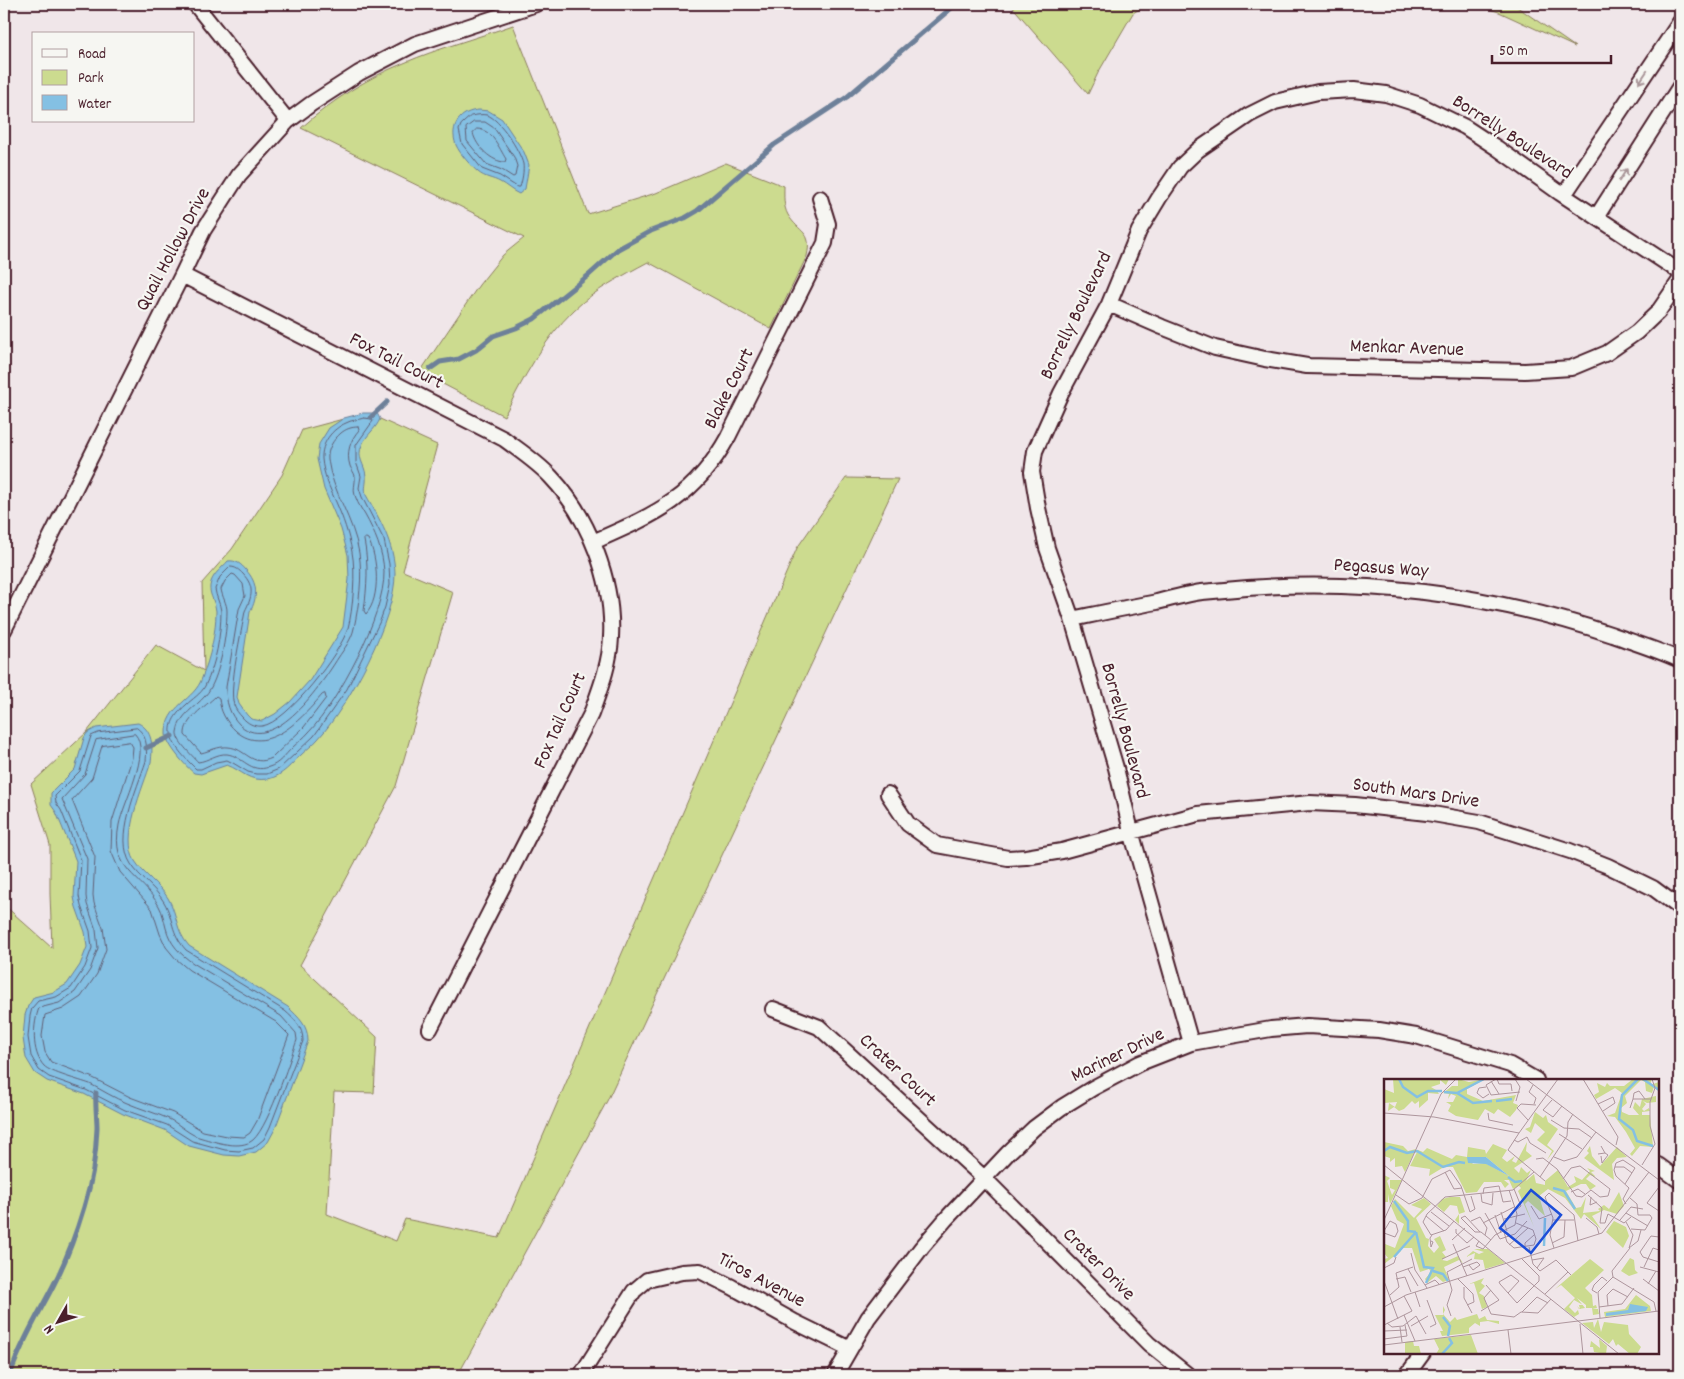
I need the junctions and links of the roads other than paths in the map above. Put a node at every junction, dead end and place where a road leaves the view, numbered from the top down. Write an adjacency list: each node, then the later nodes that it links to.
1 (195, 4): 5 (street)
2 (536, 4): 5 (street, Quail Hollow Drive)
3 (1680, 22): 6 (street, one-way to 6)
4 (1680, 86): 8 (street, one-way to 4)
5 (288, 121): 10 (street, Quail Hollow Drive)
6 (1564, 196): 8 (street, Borrelly Boulevard); 12 (street, Borrelly Boulevard)
7 (820, 198): 13 (street, Blake Court)
8 (1597, 216): 9 (street, Borrelly Boulevard)
9 (1680, 272)
10 (182, 276): 13 (street, Fox Tail Court); 15 (street, Quail Hollow Drive)
11 (1680, 280): 12 (street, Menkar Avenue)
12 (1109, 304): 14 (street, Borrelly Boulevard)
13 (593, 542): 21 (street, Fox Tail Court)
14 (1072, 619): 16 (street, Pegasus Way); 18 (street, Borrelly Boulevard)
15 (4, 630)
16 (1680, 660)
17 (888, 794): 18 (street, South Mars Drive)
18 (1130, 831): 19 (street, South Mars Drive); 22 (street, Borrelly Boulevard)
19 (1680, 908)
20 (773, 1009): 25 (street, Crater Court)
21 (430, 1029)
22 (1191, 1043): 23 (street, Mariner Drive); 25 (street, Mariner Drive)
23 (1534, 1079)
24 (1659, 1166): 26 (street)
25 (984, 1178): 27 (street, Mariner Drive); 31 (street, Crater Drive)
26 (1680, 1181)
27 (850, 1350): 29 (street, Tiros Avenue); 30 (street, Mariner Drive)
28 (1422, 1354): 32 (street)
29 (581, 1375)
30 (835, 1375)
31 (1188, 1375)
32 (1407, 1375)

